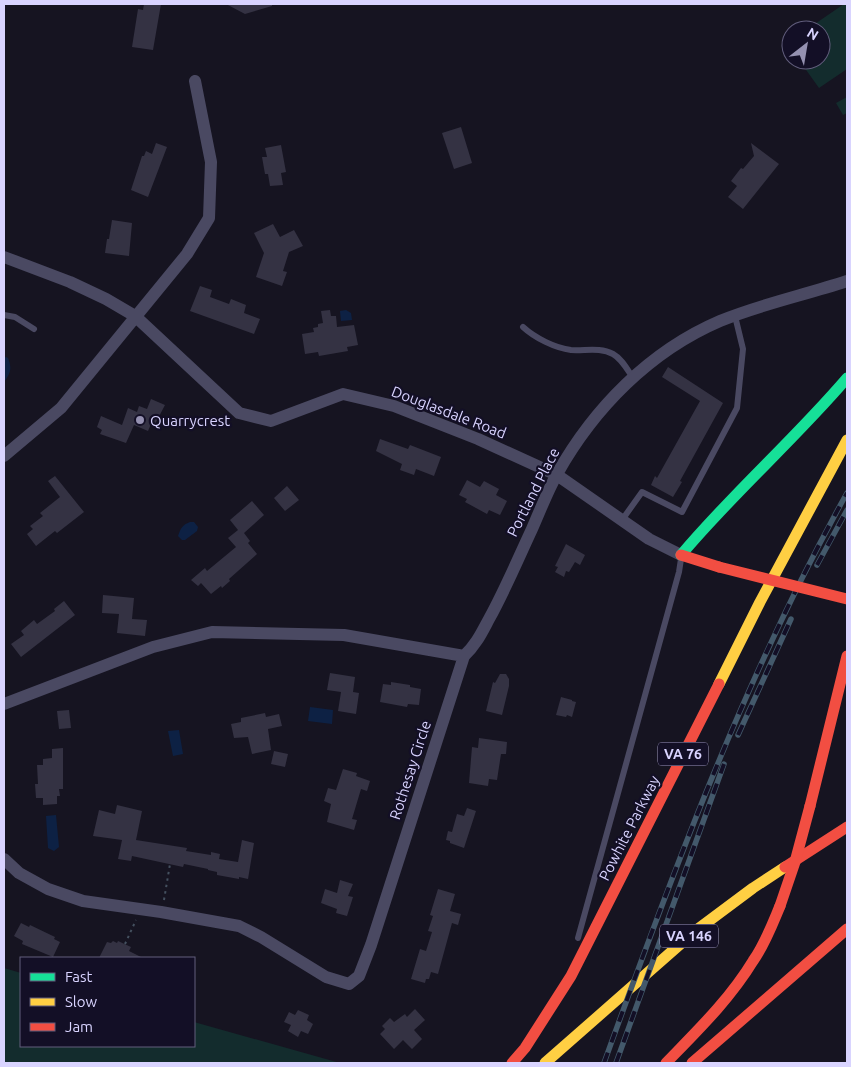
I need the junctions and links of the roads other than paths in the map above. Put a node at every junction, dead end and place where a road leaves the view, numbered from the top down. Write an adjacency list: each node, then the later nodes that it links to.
1 (196, 82): 5 (street)
2 (4, 257): 5 (street, Douglasdale Road)
3 (847, 281): 6 (street, Portland Place)
4 (4, 314): 8 (lane)
5 (135, 316): 12 (street); 13 (street, Douglasdale Road)
6 (735, 316): 9 (street, Portland Place); 14 (lane)
7 (523, 327): 9 (lane)
8 (34, 328)
9 (633, 378): 13 (street, Portland Place)
10 (847, 378): 15 (main road)
11 (847, 440): 25 (main road, Powhite Parkway / VA 76)
12 (4, 456)
13 (557, 475): 14 (street, Douglasdale Road); 17 (street, Portland Place)
14 (622, 520): 15 (street, Douglasdale Road)
15 (681, 555): 16 (main road, Douglasdale Road, bridge); 23 (lane)
16 (847, 599)
17 (464, 656): 19 (street); 21 (street, Rothesay Circle)
18 (847, 656): 28 (main road, bridge)
19 (4, 704)
20 (847, 826): 27 (main road, VA 146)
21 (4, 859)
22 (847, 929): 29 (main road)
23 (575, 947)
24 (569, 964): 25 (lane)
25 (553, 1004): 26 (main road, Powhite Parkway / VA 76)
26 (512, 1063)
27 (545, 1063)
28 (666, 1063)
29 (692, 1063)

